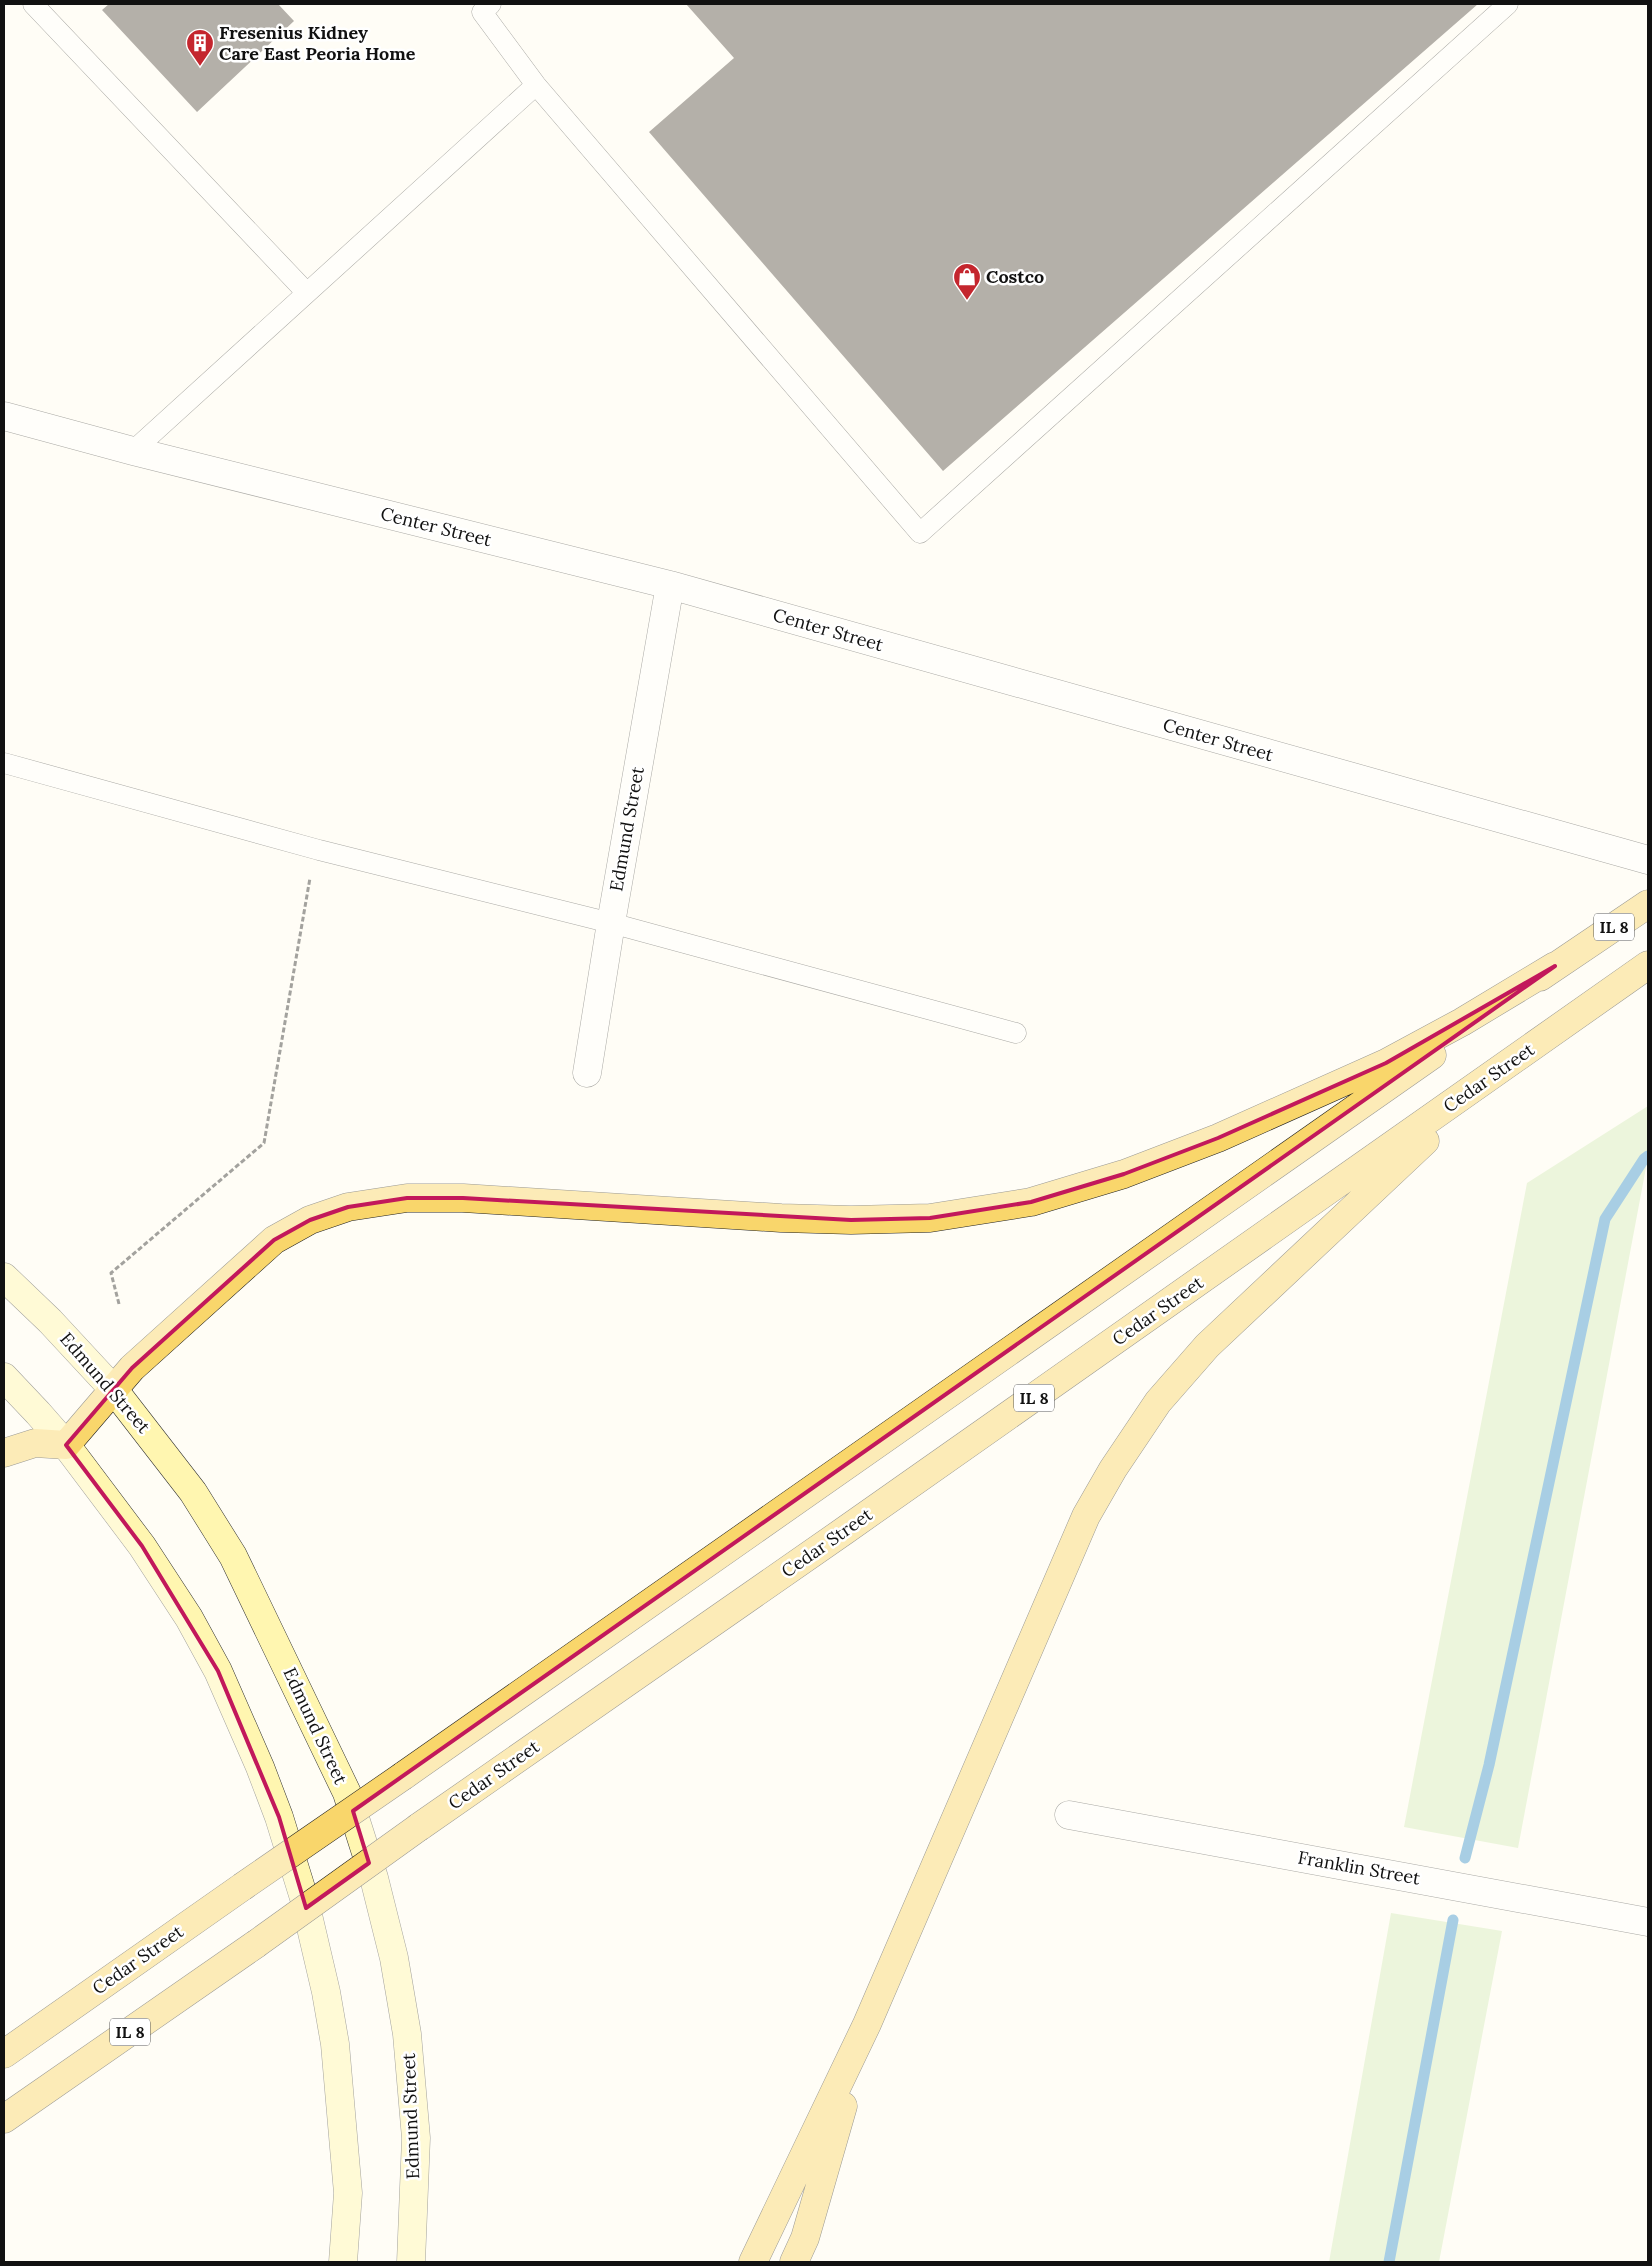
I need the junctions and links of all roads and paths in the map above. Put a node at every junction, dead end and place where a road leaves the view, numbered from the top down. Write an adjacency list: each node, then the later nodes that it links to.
1 (33, 4): 5 (lane)
2 (491, 4): 4 (lane)
3 (1508, 4): 4 (lane)
4 (536, 85): 5 (lane)
5 (306, 292): 7 (lane)
6 (4, 416): 7 (street, Center Street)
7 (133, 451): 8 (street, Center Street)
8 (670, 585): 11 (street, Center Street); 13 (street, Edmund Street)
9 (4, 763): 10 (lane)
10 (315, 849): 13 (lane); 20 (path)
11 (1648, 860)
12 (1648, 904): 14 (main road, Cedar Street / IL 8)
13 (611, 923): 16 (lane); 18 (street, Edmund Street)
14 (1555, 966): 22 (main road); 28 (main road, Cedar Street / IL 8, bridge)
15 (1648, 966): 17 (main road, Cedar Street / IL 8)
16 (1016, 1033)
17 (1502, 1069): 27 (main road); 29 (main road, Cedar Street / IL 8, bridge)
18 (587, 1073)
19 (4, 1278): 22 (main road, Edmund Street)
20 (119, 1304)
21 (4, 1377): 23 (main road)
22 (114, 1390): 23 (main road); 31 (main road, Edmund Street)
23 (66, 1445): 24 (main road); 30 (main road)
24 (4, 1452)
25 (1069, 1815): 26 (street, Franklin Street)
26 (1648, 1922)
27 (867, 2024): 32 (main road); 33 (main road)
28 (4, 2054)
29 (4, 2119)
30 (343, 2262)
31 (411, 2262)
32 (753, 2262)
33 (794, 2262)

